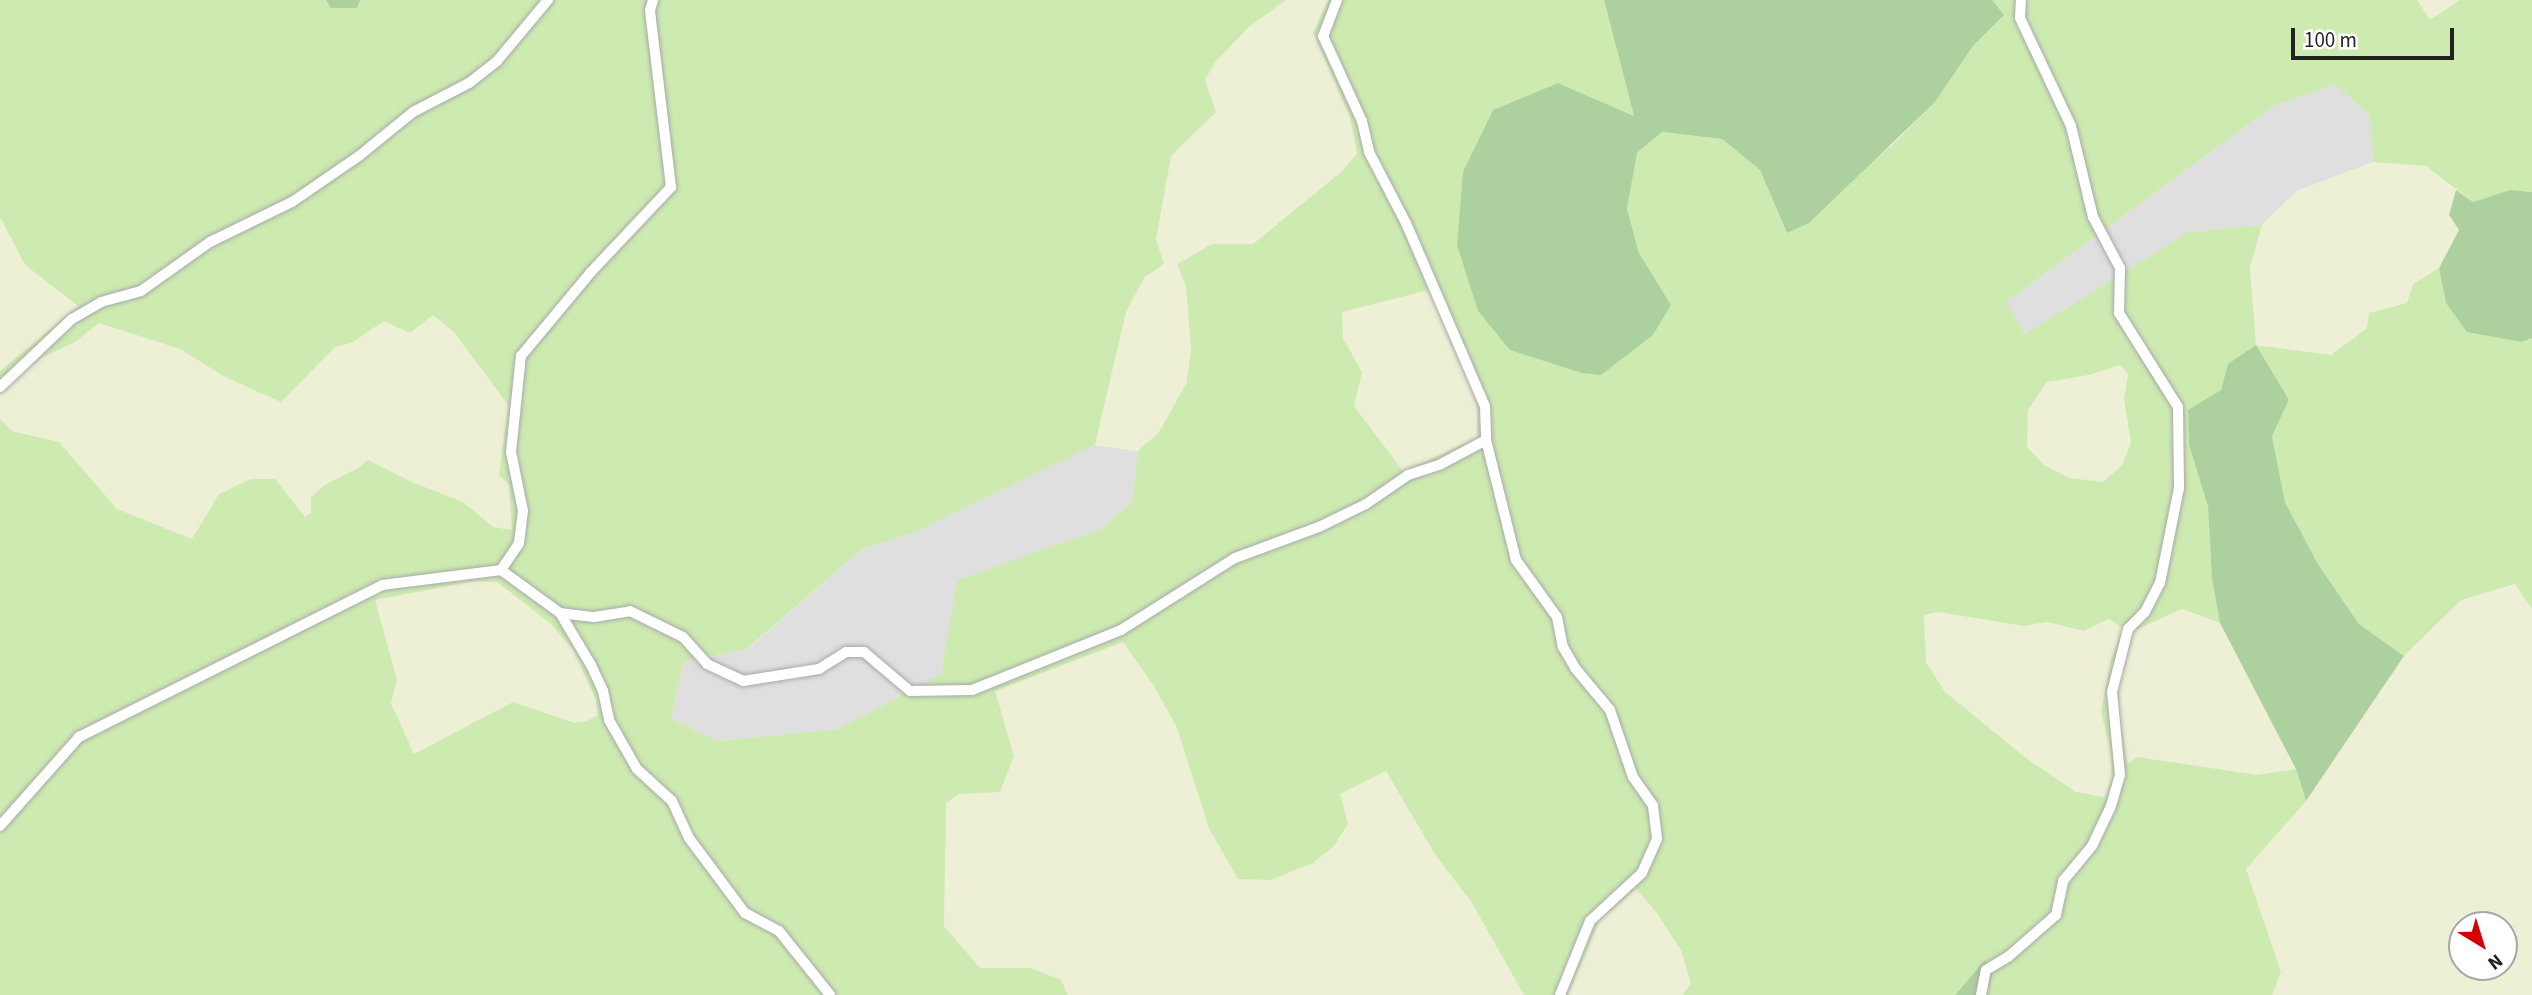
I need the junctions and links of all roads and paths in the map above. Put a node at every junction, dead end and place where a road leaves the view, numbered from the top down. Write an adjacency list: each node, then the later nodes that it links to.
1 (548, 0): 5 (street)
2 (653, 0): 7 (street)
3 (1337, 0): 6 (street)
4 (2021, 0): 12 (street)
5 (0, 387)
6 (1486, 440): 8 (street); 11 (street)
7 (501, 570): 8 (street); 9 (street)
8 (560, 613): 10 (street)
9 (0, 827)
10 (830, 995)
11 (1560, 995)
12 (1981, 995)

